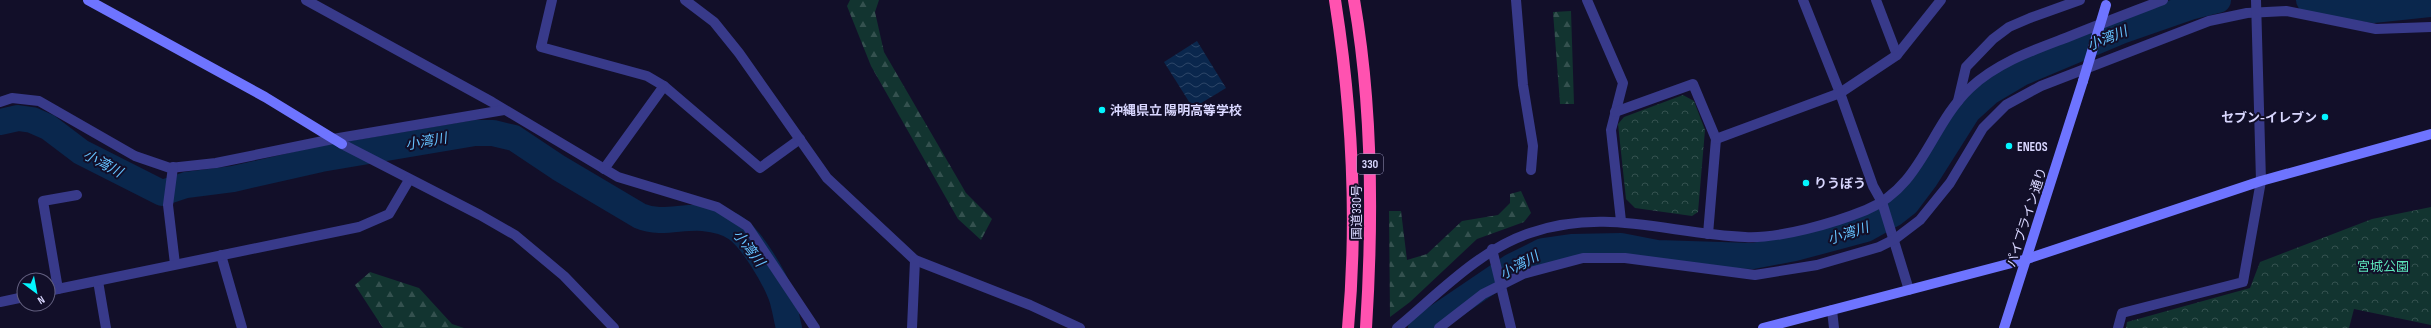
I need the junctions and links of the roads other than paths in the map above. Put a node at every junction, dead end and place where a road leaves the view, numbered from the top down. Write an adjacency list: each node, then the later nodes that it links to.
1 (88, 0): 29 (street)
2 (306, 0): 16 (street)
3 (552, 0): 20 (street)
4 (685, 0): 28 (street)
5 (1335, 0): 59 (highway, 国道330号 / 330)
6 (1354, 0): 60 (highway, 国道330号 / 330)
7 (1516, 0): 32 (street)
8 (1588, 0): 25 (street)
9 (1803, 0): 21 (street)
10 (1876, 0): 19 (street)
11 (1941, 0): 19 (street)
12 (2080, 0): 23 (street)
13 (2163, 0): 23 (street)
14 (2256, 0): 17 (street)
15 (2107, 2): 42 (street, パイプライン通り, bridge)
16 (322, 4): 24 (street)
17 (2257, 12): 18 (street); 34 (street); 39 (street)
18 (2431, 27)
19 (1897, 56): 21 (street)
20 (664, 86): 28 (street); 31 (street)
21 (1840, 93): 27 (street); 36 (street)
22 (0, 102): 30 (street)
23 (1958, 103): 36 (street)
24 (504, 110): 29 (street); 31 (street)
25 (1615, 112): 27 (street); 37 (street)
26 (2431, 134): 34 (street)
27 (1716, 139): 38 (street)
28 (800, 140): 43 (street)
29 (337, 142): 30 (street); 33 (street)
30 (173, 167): 44 (street)
31 (604, 169): 56 (street)
32 (1531, 170)
33 (409, 180): 41 (street); 53 (street)
34 (2261, 181): 42 (street); 67 (street)
35 (77, 195): 47 (street)
36 (1882, 202): 38 (street); 39 (street)
37 (1621, 221): 38 (street); 40 (street)
38 (1708, 234)
39 (1895, 239): 46 (street); 48 (street)
40 (1492, 250): 46 (street); 61 (street)
41 (221, 255): 44 (street); 55 (street)
42 (2027, 259): 48 (street); 66 (street, パイプライン通り)
43 (915, 260): 57 (street); 58 (street)
44 (175, 264): 45 (street)
45 (98, 281): 47 (street); 54 (street)
46 (1500, 284): 62 (street); 63 (street)
47 (58, 289)
48 (1909, 290): 51 (street)
49 (16, 298): 50 (street)
50 (0, 302)
51 (1832, 310): 52 (street); 65 (street)
52 (1780, 326): 64 (street)
53 (612, 327)
54 (106, 328)
55 (242, 328)
56 (815, 328)
57 (912, 328)
58 (1080, 328)
59 (1348, 328)
60 (1366, 328)
61 (1397, 328)
62 (1439, 328)
63 (1512, 328)
64 (1763, 328)
65 (1834, 328)
66 (2004, 328)
67 (2118, 328)

